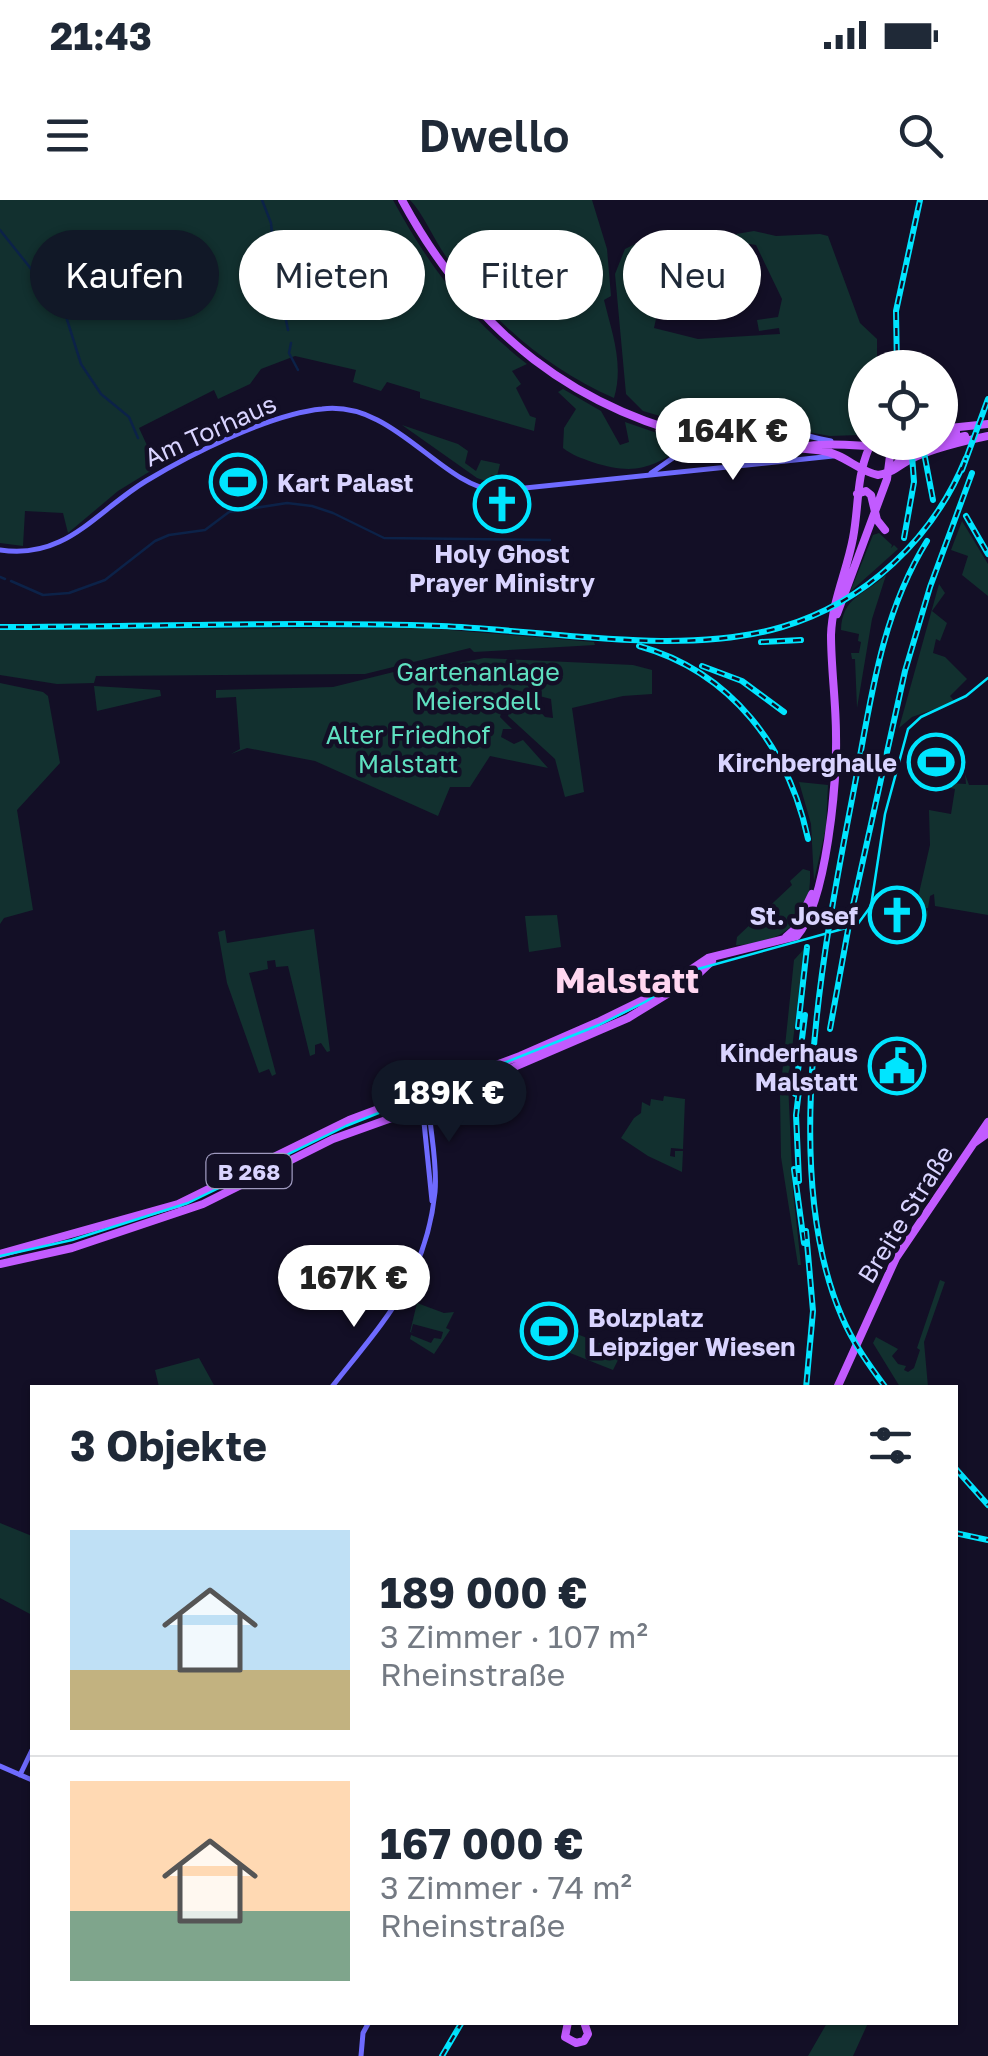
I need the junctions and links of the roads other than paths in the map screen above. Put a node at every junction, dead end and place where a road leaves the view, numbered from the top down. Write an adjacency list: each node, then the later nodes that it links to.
1 (402, 200): 8 (main road)
2 (984, 424): 3 (main road)
3 (958, 432)
4 (988, 434): 5 (main road); 16 (main road)
5 (958, 436)
6 (848, 445): 8 (main road)
7 (848, 445): 13 (main road)
8 (794, 448): 9 (main road)
9 (841, 456): 14 (main road); 15 (main road)
10 (863, 460): 14 (main road)
11 (892, 460): 16 (main road)
12 (900, 460): 16 (main road)
13 (664, 465): 15 (main road); 17 (main road)
14 (861, 468): 16 (main road); 18 (main road)
15 (667, 472): 17 (main road)
16 (888, 473): 19 (main road)
17 (649, 474): 21 (main road, Am Torhaus)
18 (858, 494): 19 (main road); 22 (main road)
19 (875, 510): 20 (main road); 20 (main road)
20 (863, 538): 22 (main road)
21 (0, 550)
22 (832, 628): 23 (main road)
23 (820, 876): 24 (main road); 25 (main road)
24 (807, 904): 25 (main road); 26 (main road)
25 (797, 936): 26 (main road, B 268)
26 (772, 944): 27 (main road, B 268)
27 (725, 954): 28 (main road, B 268); 29 (main road, B 268)
28 (473, 1072): 29 (main road); 30 (main road, B 268)
29 (482, 1081): 31 (main road, B 268)
30 (424, 1090): 31 (main road); 33 (main road, B 268)
31 (424, 1104): 35 (main road, B 268); 40 (main road)
32 (988, 1122): 36 (main road, Breite Straße)
33 (343, 1124): 35 (main road, B 268); 37 (main road, B 268)
34 (988, 1133): 36 (main road, Breite Straße)
35 (332, 1139): 37 (main road, B 268)
36 (974, 1143): 41 (main road, Breite Straße)
37 (109, 1230): 38 (main road, B 268); 39 (main road, B 268)
38 (0, 1254)
39 (0, 1264)
40 (333, 1385)
41 (838, 1385)
42 (30, 1754): 44 (main road)
43 (0, 1766): 44 (main road)
44 (20, 1774): 45 (main road)
45 (30, 1779)
46 (367, 2025): 50 (main road)
47 (567, 2025): 49 (main road)
48 (585, 2025): 49 (main road)
49 (579, 2047)
50 (361, 2056)

